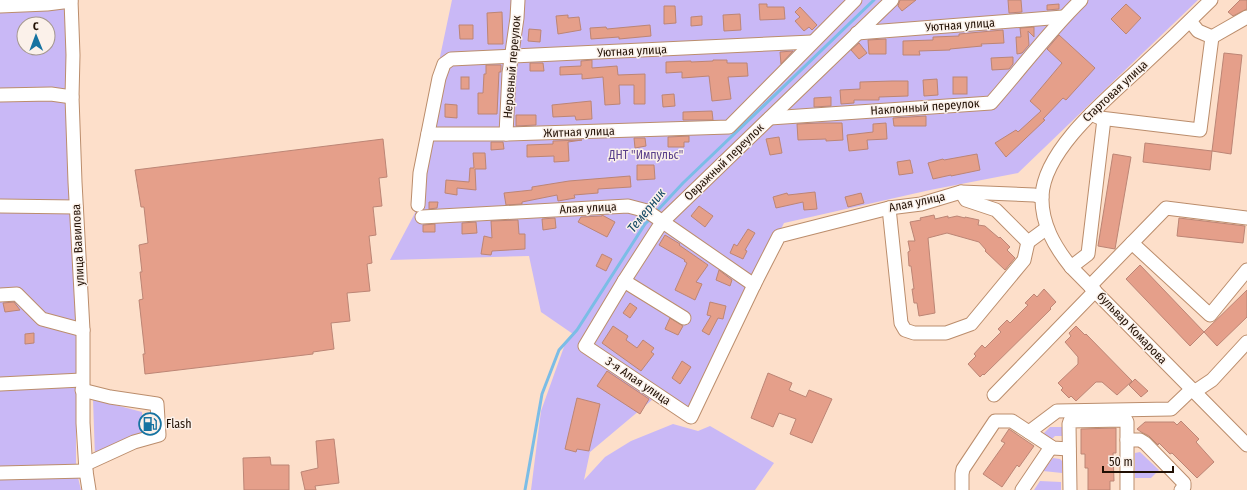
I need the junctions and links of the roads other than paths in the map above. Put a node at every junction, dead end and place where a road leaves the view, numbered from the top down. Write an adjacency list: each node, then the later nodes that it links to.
1 (518, 0): 14 (street, Неровный переулок)
2 (855, 0): 13 (street, Овражный переулок)
3 (892, 0): 11 (street, Овражный переулок)
4 (1081, 0): 8 (street, Наклонный переулок)
5 (1211, 0): 10 (street, Стартовая улица)
6 (71, 1): 7 (street); 16 (street, улица Вавилова)
7 (0, 6)
8 (1063, 17): 11 (street, Уютная улица); 18 (street, Наклонный переулок)
9 (1247, 17): 12 (street)
10 (1190, 22): 12 (street); 17 (street, Стартовая улица)
11 (857, 33): 18 (street, Овражный переулок)
12 (1212, 37): 19 (street)
13 (812, 42): 14 (street, Уютная улица); 20 (street, Овражный переулок)
14 (512, 56): 21 (street, Уютная улица); 22 (street, Неровный переулок)
15 (0, 95): 16 (street)
16 (72, 97): 26 (street, улица Вавилова)
17 (1090, 114): 19 (street); 24 (street, Стартовая улица)
18 (770, 118): 29 (street, Овражный переулок)
19 (1104, 119): 33 (street)
20 (729, 127): 22 (street, Житная улица)
21 (428, 134): 22 (street, Житная улица); 29 (street, Алая улица)
22 (506, 134)
23 (961, 192): 24 (street, Алая улица); 27 (street, Алая улица); 31 (street)
24 (1042, 197): 30 (street, бульвар Комарова)
25 (0, 206): 26 (street)
26 (76, 207): 40 (street, улица Вавилова)
27 (889, 208): 31 (street); 36 (street, Алая улица)
28 (1247, 218): 32 (street)
29 (662, 222): 35 (street, Овражный переулок); 36 (street, Алая улица)
30 (1047, 228): 31 (street); 33 (street, бульвар Комарова)
31 (1028, 242)
32 (1132, 243): 34 (street); 37 (street)
33 (1071, 267): 37 (street, бульвар Комарова)
34 (1247, 270)
35 (624, 281): 39 (street); 42 (street, Овражный переулок)
36 (754, 285): 47 (street, Алая улица)
37 (1093, 288): 45 (street, бульвар Комарова); 46 (street)
38 (0, 294): 40 (street)
39 (684, 318)
40 (83, 330): 44 (street, улица Вавилова)
41 (1247, 342): 45 (street)
42 (585, 346): 47 (street, 3-я Алая улица)
43 (0, 384): 44 (street)
44 (82, 385): 53 (street, улица Вавилова); 53 (street)
45 (1193, 390): 48 (street); 50 (street, бульвар Комарова)
46 (994, 395)
47 (691, 417)
48 (1029, 432): 51 (street); 56 (street)
49 (1127, 440): 52 (street); 59 (street); 60 (street)
50 (1247, 445)
51 (1051, 447): 52 (street); 57 (street)
52 (1069, 450): 58 (street)
53 (86, 468): 54 (street); 55 (street, улица Вавилова)
54 (0, 473)
55 (89, 490)
56 (962, 490)
57 (1022, 490)
58 (1070, 490)
59 (1127, 490)
60 (1181, 490)

